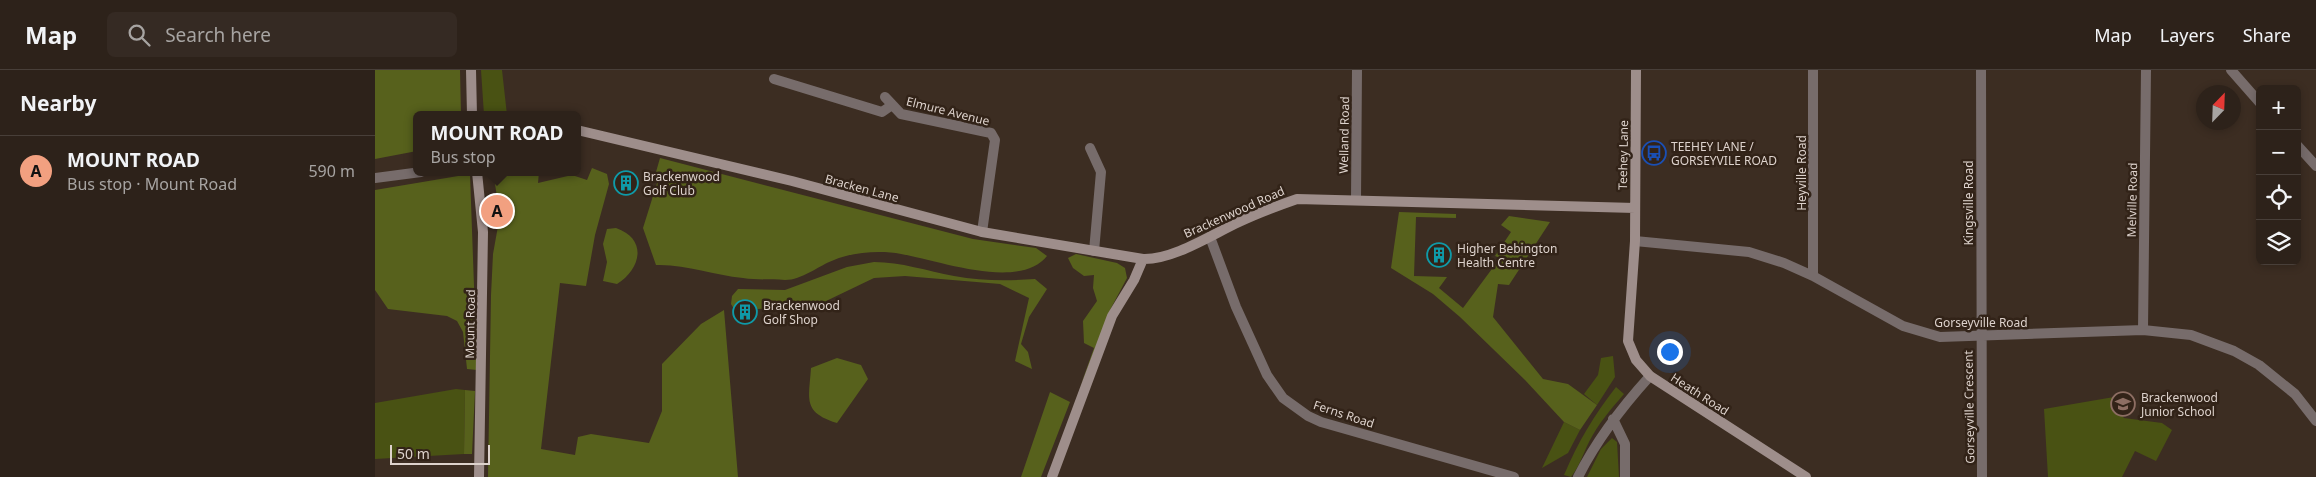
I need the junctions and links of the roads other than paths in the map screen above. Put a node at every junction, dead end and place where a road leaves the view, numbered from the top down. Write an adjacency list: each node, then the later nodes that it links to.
1 (471, 70): 10 (street)
2 (1357, 70): 18 (street, Welland Road)
3 (1636, 70): 19 (street, Teehey Lane)
4 (1813, 70): 25 (street, Heyville Road)
5 (1981, 70): 27 (street, Kingsville Road)
6 (2146, 70): 26 (street, Melville Road)
7 (2231, 70): 9 (street)
8 (774, 79): 20 (street, Elmure Avenue)
9 (2256, 98)
10 (472, 111)
11 (581, 131): 20 (street, Bracken Lane)
12 (1090, 148): 23 (street)
13 (2301, 149): 14 (street)
14 (2316, 166)
15 (413, 173): 17 (street)
16 (477, 176): 31 (street, Mount Road)
17 (375, 178)
18 (1356, 200): 19 (street, Brackenwood Road); 21 (street, Brackenwood Road)
19 (1635, 208): 22 (street, Teehey Lane)
20 (983, 232): 23 (street, Bracken Lane)
21 (1210, 237): 24 (street, Brackenwood Road); 33 (street, Ferns Road)
22 (1635, 241): 25 (street, Gorseyville Road); 28 (street, Heath Road)
23 (1094, 252): 24 (street, Bracken Lane)
24 (1143, 259): 32 (street)
25 (1813, 276): 27 (street, Gorseyville Road)
26 (2143, 330): 27 (street, Gorseyville Road); 30 (street, Gorseyville Road)
27 (1980, 337): 37 (street, Gorseyville Crescent)
28 (1650, 376): 29 (street); 36 (street, Heath Road)
29 (1613, 419): 34 (street); 35 (street)
30 (2316, 421)
31 (479, 477)
32 (1052, 477)
33 (1514, 477)
34 (1578, 477)
35 (1625, 477)
36 (1806, 477)
37 (1982, 477)

